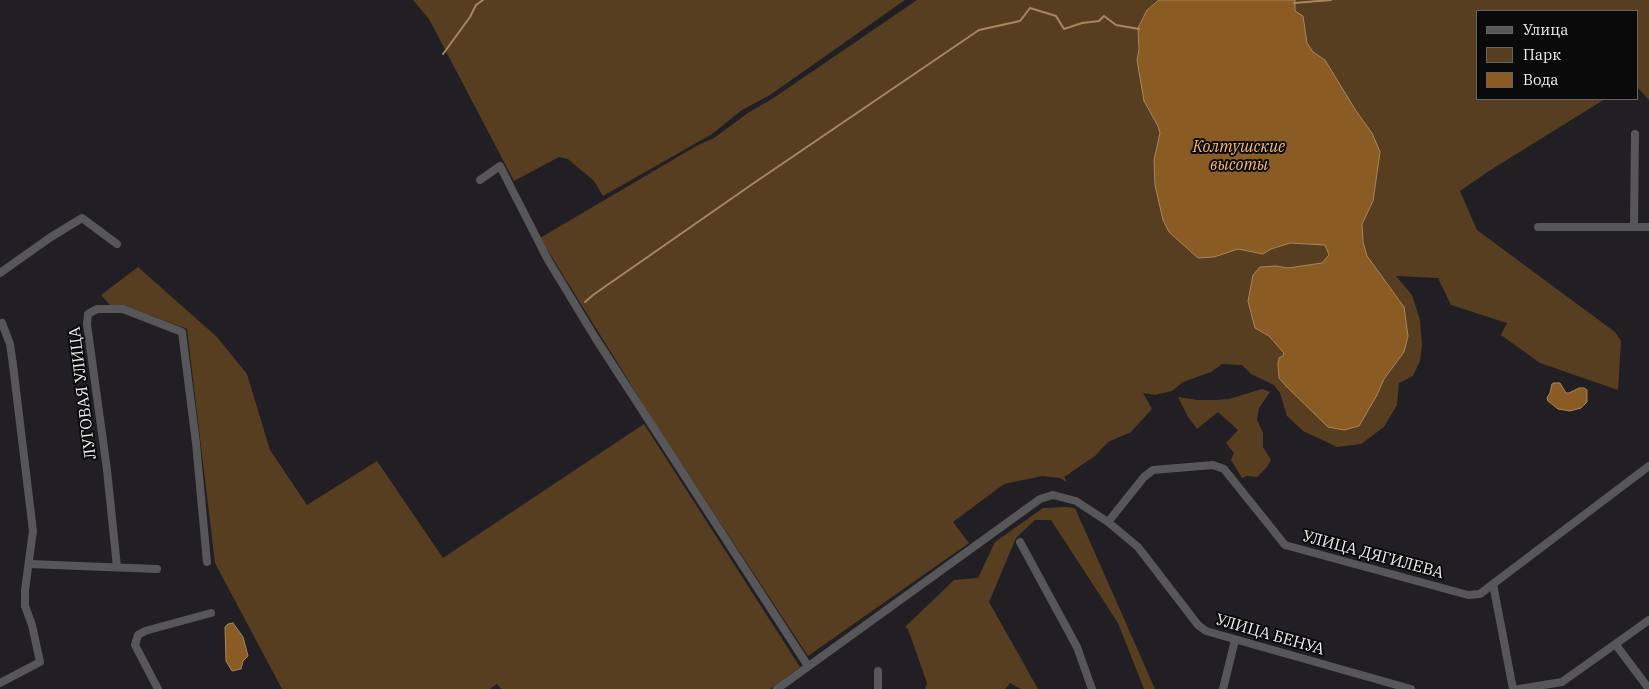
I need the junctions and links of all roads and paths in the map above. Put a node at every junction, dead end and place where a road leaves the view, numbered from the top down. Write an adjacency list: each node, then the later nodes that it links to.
1 (1636, 134): 3 (street)
2 (480, 180): 21 (street)
3 (1634, 226): 4 (street); 5 (street)
4 (1649, 226)
5 (1538, 227)
6 (117, 244): 7 (street)
7 (0, 273)
8 (2, 323): 13 (street)
9 (1649, 466): 16 (street, УЛИЦА ДЯГИЛЕВА)
10 (1108, 522): 16 (street, УЛИЦА ДЯГИЛЕВА); 19 (street, УЛИЦА БЕНУА); 21 (street, УЛИЦА БЕНУА)
11 (1020, 542): 27 (street)
12 (207, 562): 14 (street, ЛУГОВАЯ УЛИЦА)
13 (30, 564): 14 (street); 23 (street)
14 (117, 567): 15 (street)
15 (157, 569)
16 (1494, 584): 30 (street)
17 (211, 613): 24 (street)
18 (1649, 620): 20 (street)
19 (1235, 640): 28 (street); 29 (street, УЛИЦА БЕНУА)
20 (1616, 645): 31 (street); 32 (street)
21 (808, 666): 25 (street, УЛИЦА БЕНУА)
22 (878, 670): 26 (street)
23 (0, 683)
24 (158, 689)
25 (777, 689)
26 (878, 689)
27 (1092, 689)
28 (1223, 689)
29 (1411, 689)
30 (1513, 689)
31 (1519, 689)
32 (1649, 689)

